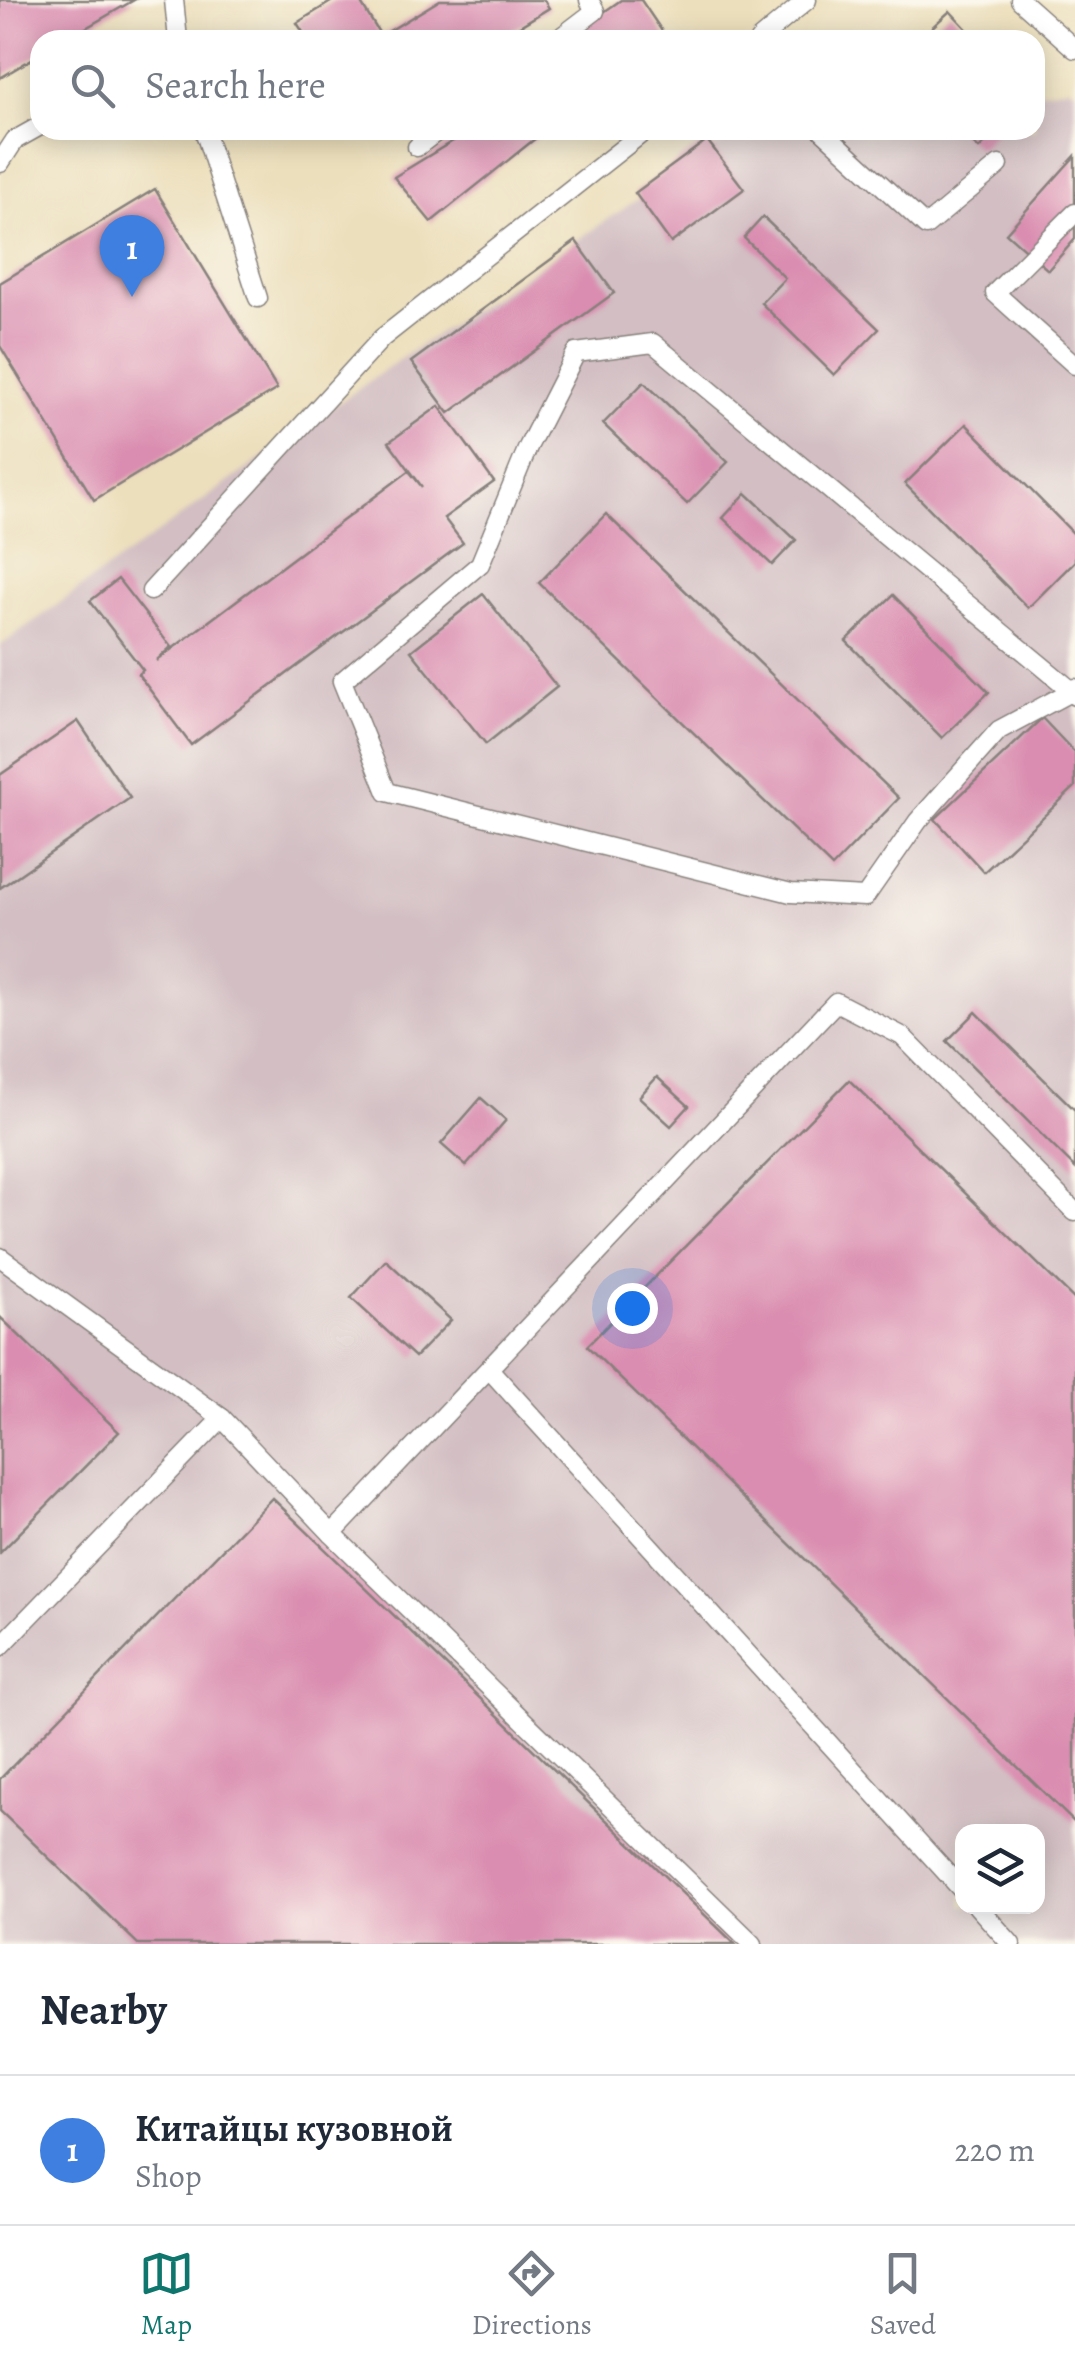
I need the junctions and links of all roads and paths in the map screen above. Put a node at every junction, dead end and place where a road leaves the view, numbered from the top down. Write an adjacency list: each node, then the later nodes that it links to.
1 (174, 0): 5 (lane)
2 (590, 0): 6 (lane)
3 (808, 0): 7 (lane)
4 (1020, 0): 8 (lane)
5 (177, 30)
6 (570, 30)
7 (772, 30)
8 (1075, 49)
9 (30, 132): 15 (lane)
10 (207, 140): 18 (lane)
11 (426, 140): 14 (lane)
12 (633, 140): 20 (lane)
13 (833, 140): 16 (lane)
14 (417, 147)
15 (0, 163)
16 (998, 165)
17 (1075, 212): 19 (lane)
18 (258, 298)
19 (1075, 365)
20 (150, 591)
21 (1074, 692): 21 (lane)
22 (1075, 1212): 24 (lane)
23 (0, 1256): 25 (lane)
24 (488, 1369): 26 (lane); 28 (lane)
25 (222, 1418): 26 (lane); 27 (lane)
26 (332, 1534): 30 (lane)
27 (0, 1646)
28 (955, 1882)
29 (984, 1914): 31 (lane)
30 (752, 1944)
31 (1011, 1944)

